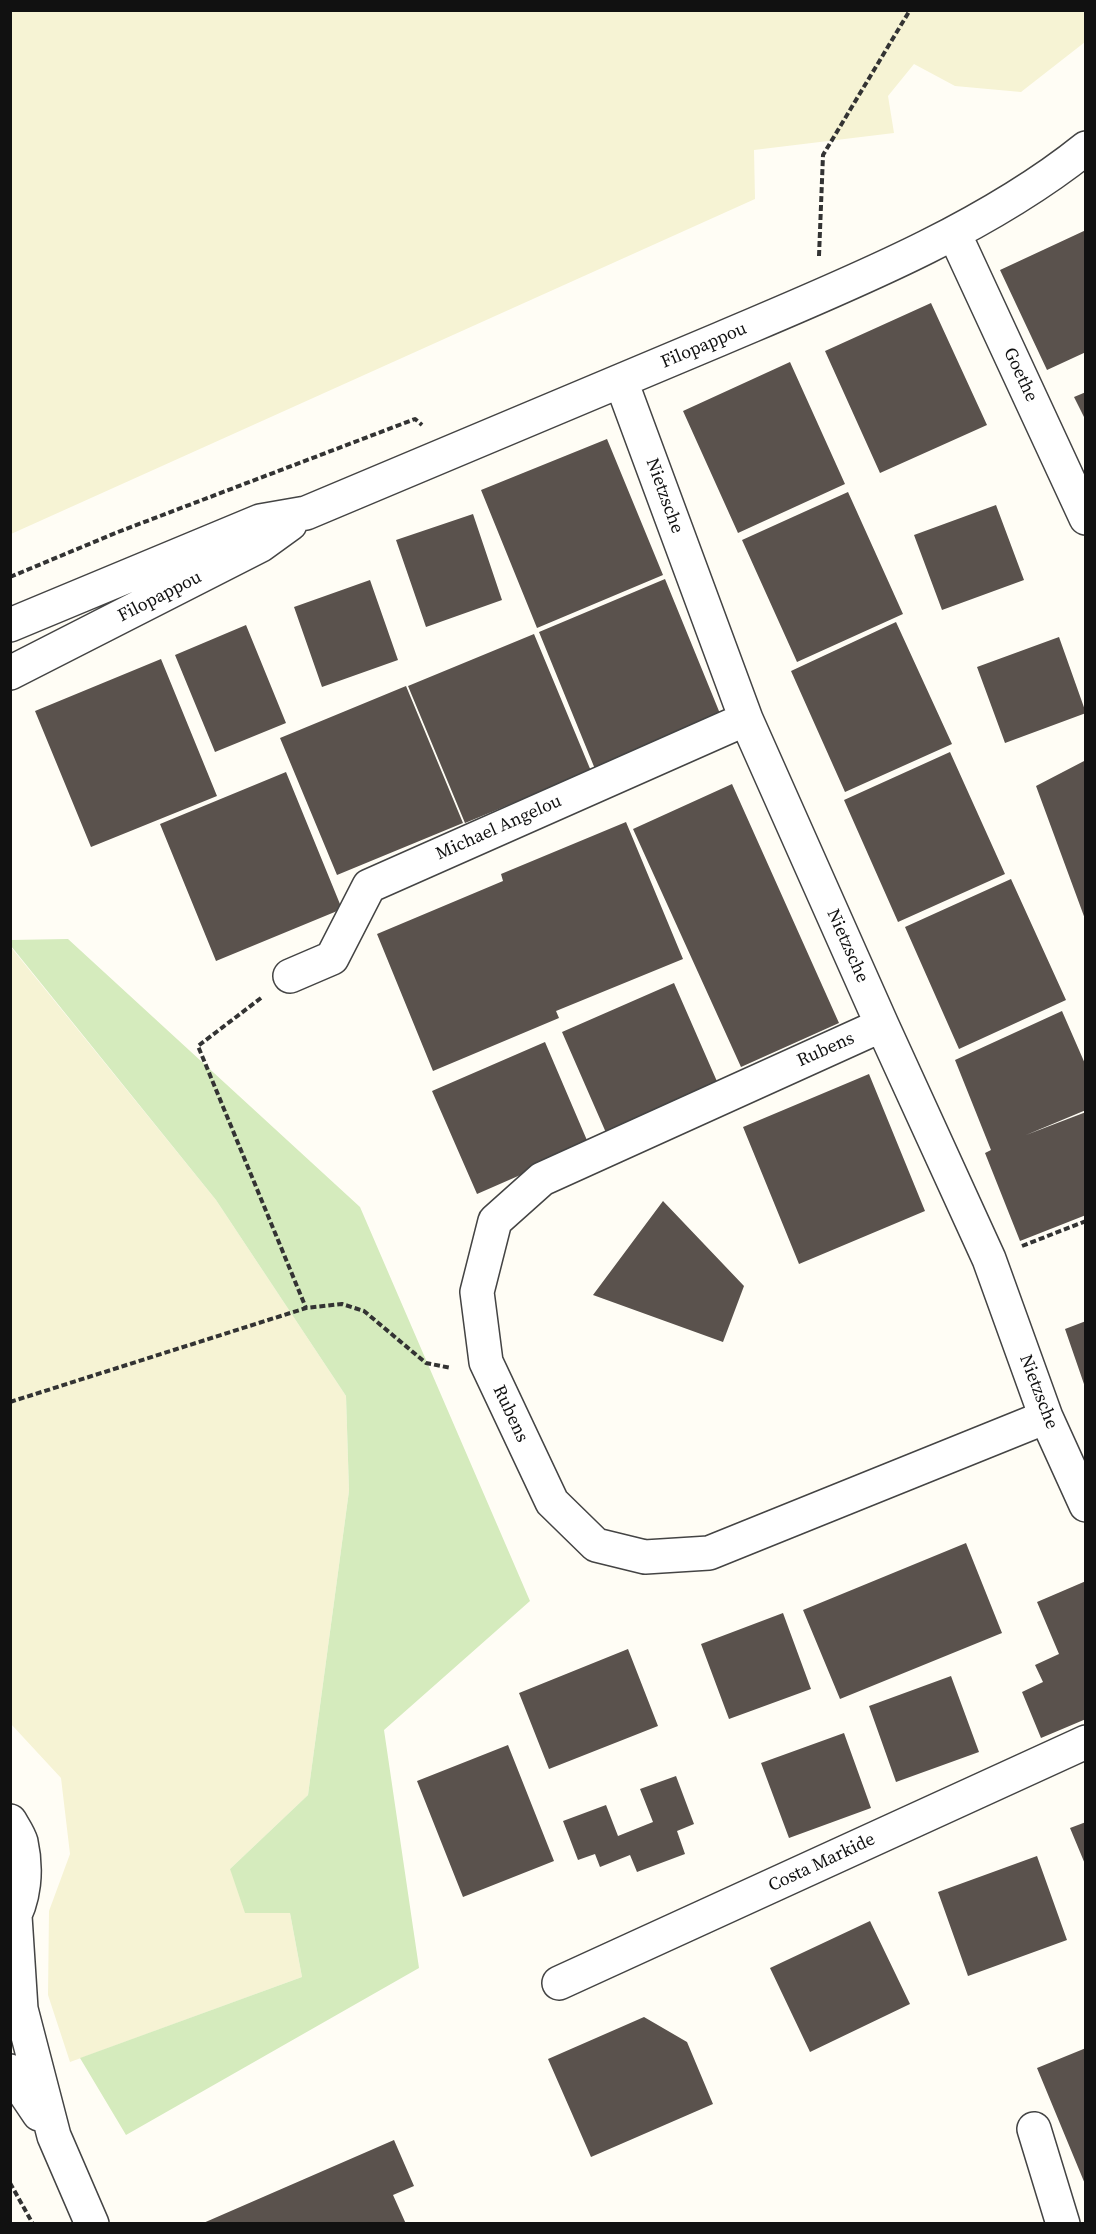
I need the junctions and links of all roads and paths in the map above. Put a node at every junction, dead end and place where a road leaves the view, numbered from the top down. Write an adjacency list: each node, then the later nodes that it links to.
1 (909, 10): 4 (path)
2 (1086, 148): 3 (street, Filopappou)
3 (954, 233): 4 (street, Filopappou); 8 (street, Goethe)
4 (817, 298): 5 (street, Filopappou)
5 (621, 381): 7 (street, Filopappou); 12 (street, Nietzsche)
6 (426, 428): 9 (path)
7 (306, 513): 10 (street, Filopappou); 11 (street, Filopappou)
8 (1086, 518)
9 (10, 577)
10 (10, 625)
11 (10, 673)
12 (746, 719): 13 (street, Michael Angelou); 14 (street, Nietzsche)
13 (290, 976): 17 (path)
14 (882, 1025): 16 (street, Nietzsche); 18 (street, Rubens)
15 (1086, 1221): 16 (path)
16 (989, 1258): 20 (street, Nietzsche)
17 (306, 1308): 18 (path); 19 (path)
18 (486, 1362): 20 (street, Rubens)
19 (10, 1402)
20 (1046, 1417): 21 (street, Nietzsche)
21 (1086, 1505)
22 (1086, 1742): 25 (street, Costa Markide)
23 (10, 1821): 24 (street)
24 (13, 1920): 28 (street)
25 (559, 1983)
26 (10, 2071): 28 (street)
27 (1034, 2130): 32 (street)
28 (54, 2136): 31 (street)
29 (10, 2183): 30 (path)
30 (33, 2223)
31 (92, 2223)
32 (1063, 2223)

